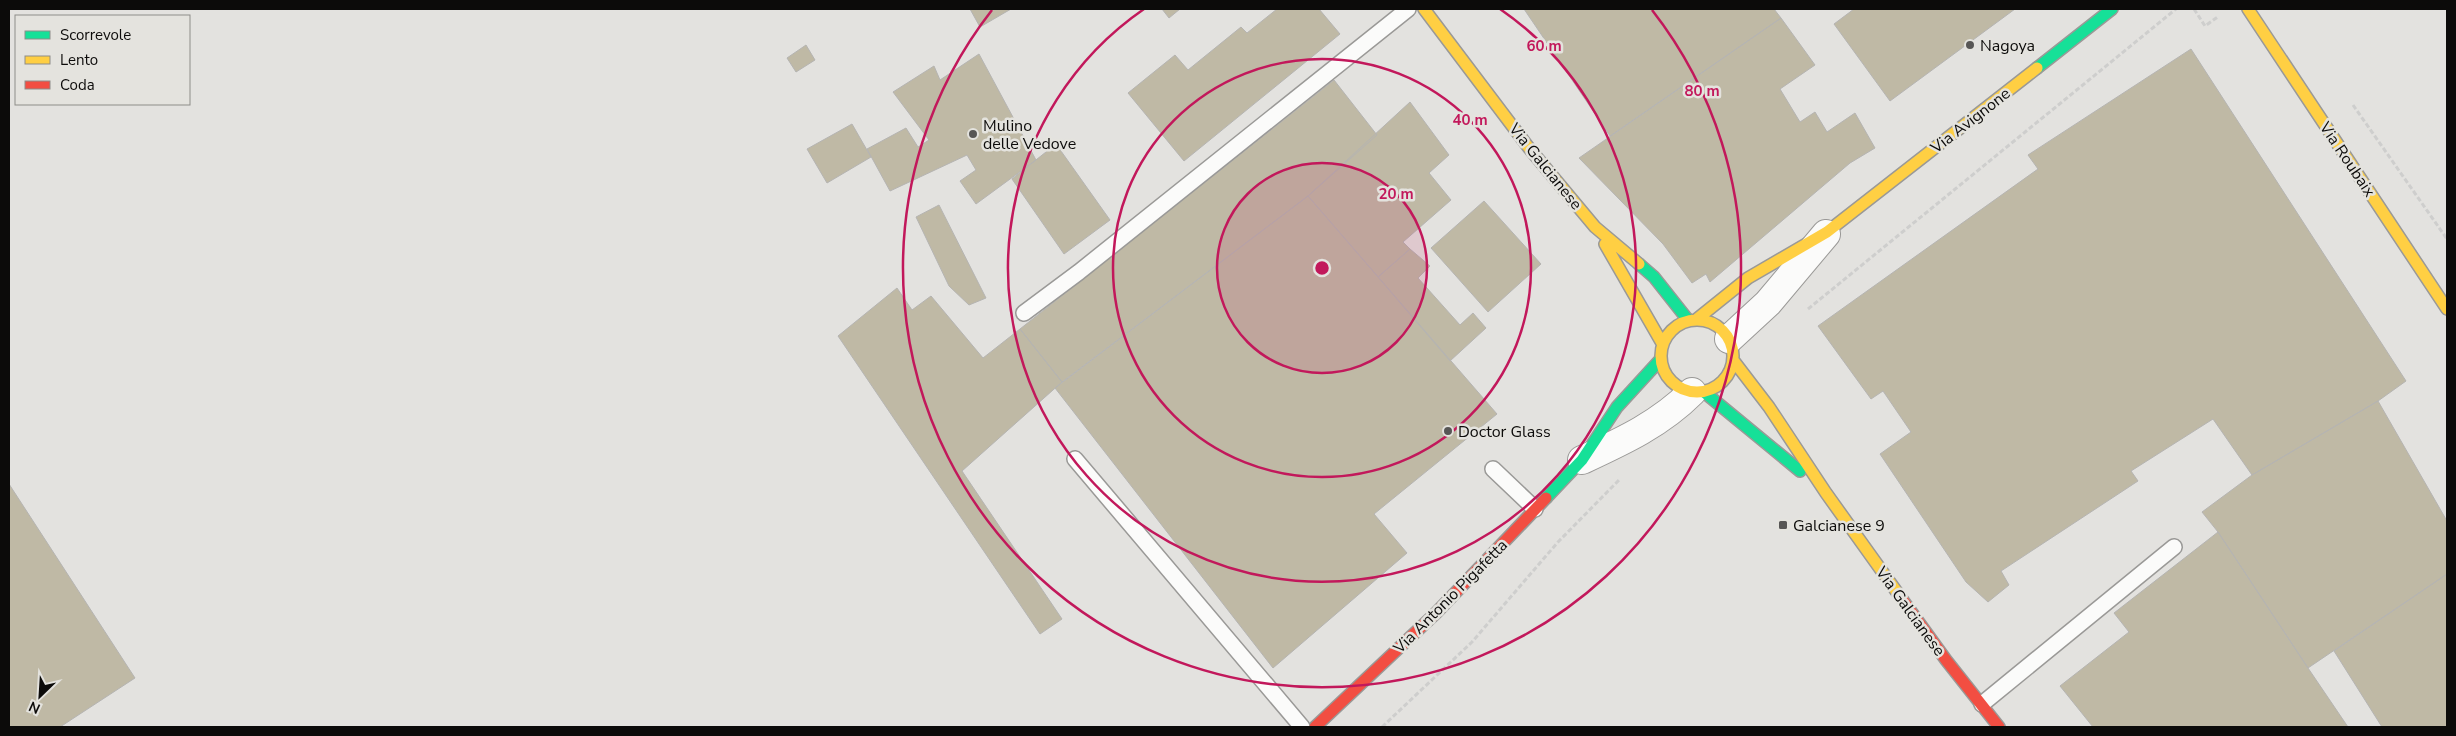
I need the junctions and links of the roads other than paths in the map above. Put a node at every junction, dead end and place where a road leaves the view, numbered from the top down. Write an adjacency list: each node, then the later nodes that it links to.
1 (1408, 9): 8 (lane)
2 (1424, 9): 5 (street, Via Galcianese)
3 (2112, 9): 6 (street, Via Avignone)
4 (2248, 9): 7 (street, Via Roubaix)
5 (1595, 228): 9 (street, Via Galcianese); 10 (street, Via Galcianese)
6 (1827, 232): 9 (street, Via Avignone); 11 (street, Via Avignone)
7 (2447, 309)
8 (1024, 313)
9 (1693, 320): 10 (street); 11 (street, Via Galcianese)
10 (1662, 343): 12 (street)
11 (1731, 350): 13 (street); 17 (street, Via Galcianese)
12 (1660, 360): 13 (street, Via Galcianese); 15 (street, Via Antonio Pigafetta)
13 (1698, 392): 15 (street, Via Antonio Pigafetta); 17 (street, Via Galcianese)
14 (1075, 459): 21 (lane)
15 (1582, 460): 18 (street, Via Antonio Pigafetta)
16 (1493, 469): 18 (lane)
17 (1826, 493): 20 (street, Via Galcianese)
18 (1535, 509): 22 (street, Via Antonio Pigafetta)
19 (2174, 547): 20 (lane)
20 (1982, 704): 23 (street, Via Galcianese)
21 (1302, 727)
22 (1315, 727)
23 (1999, 727)

